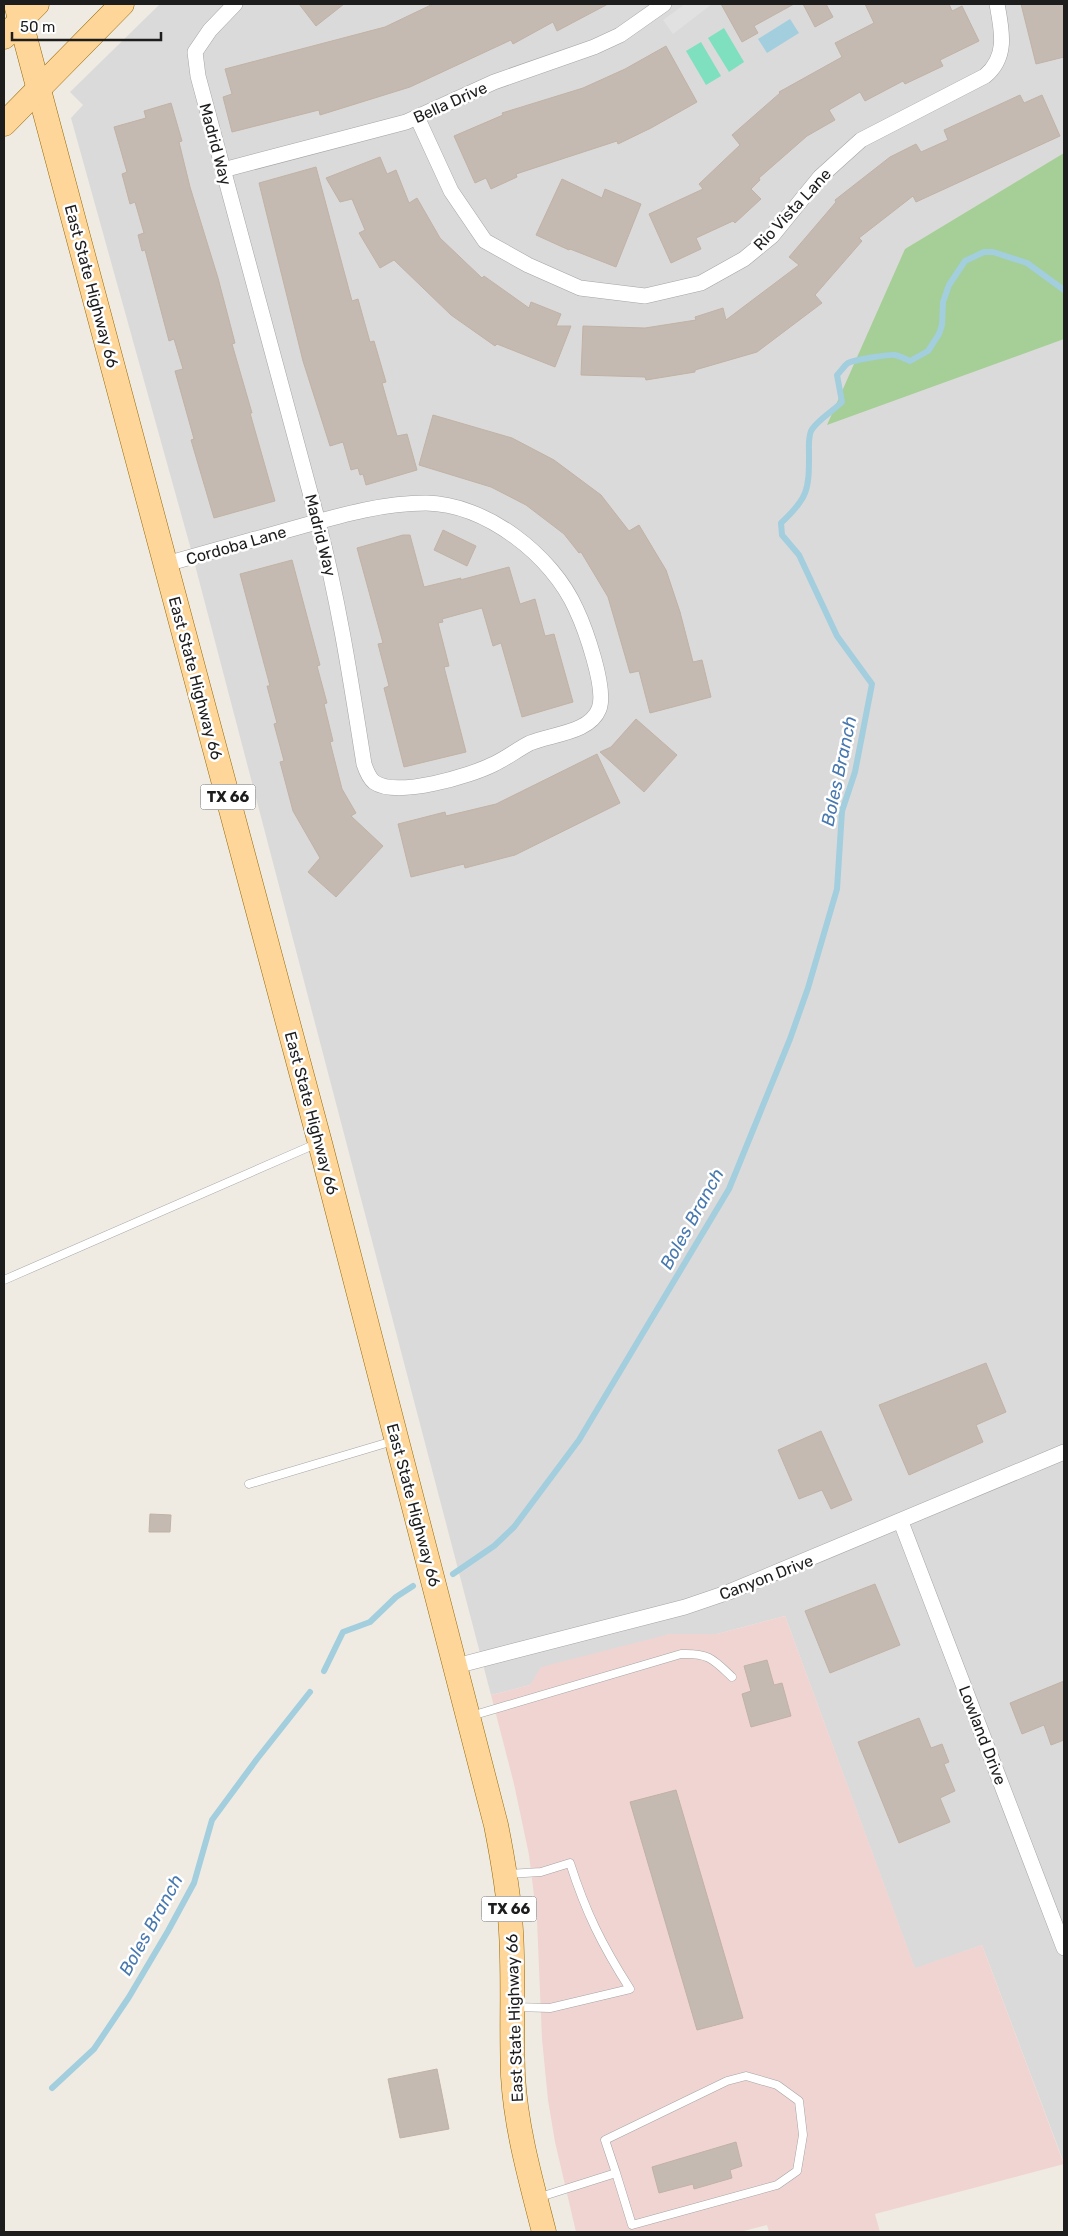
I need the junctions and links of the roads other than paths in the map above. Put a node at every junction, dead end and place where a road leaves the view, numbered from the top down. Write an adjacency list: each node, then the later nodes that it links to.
1 (122, 4): 7 (main road)
2 (235, 4): 10 (street, Madrid Way)
3 (664, 4): 8 (street, Bella Drive)
4 (998, 4): 8 (street, Rio Vista Lane)
5 (25, 9): 6 (main road); 7 (main road, East State Highway 66 / TX 66)
6 (4, 37)
7 (39, 89): 9 (main road); 12 (main road, East State Highway 66 / TX 66)
8 (417, 117): 10 (street, Bella Drive)
9 (4, 124)
10 (223, 170): 11 (street, Madrid Way)
11 (318, 522): 12 (street, Cordoba Lane); 13 (street, Cordoba Lane); 13 (street, Madrid Way)
12 (166, 564): 14 (main road, East State Highway 66 / TX 66)
13 (599, 710)
14 (320, 1143): 15 (lane); 16 (main road, East State Highway 66 / TX 66)
15 (4, 1280)
16 (397, 1440): 18 (lane); 20 (main road, East State Highway 66 / TX 66)
17 (1064, 1452): 19 (street, Canyon Drive)
18 (249, 1484)
19 (901, 1522): 20 (street, Canyon Drive); 24 (street, Lowland Drive)
20 (456, 1666): 22 (main road, East State Highway 66 / TX 66)
21 (732, 1677): 22 (lane)
22 (469, 1716): 23 (main road, East State Highway 66 / TX 66)
23 (505, 1875): 25 (main road, East State Highway 66 / TX 66); 25 (lane)
24 (1064, 1948)
25 (512, 2007): 27 (main road, East State Highway 66 / TX 66)
26 (616, 2173): 26 (lane); 27 (lane)
27 (535, 2199): 28 (main road, East State Highway 66 / TX 66)
28 (544, 2232)

